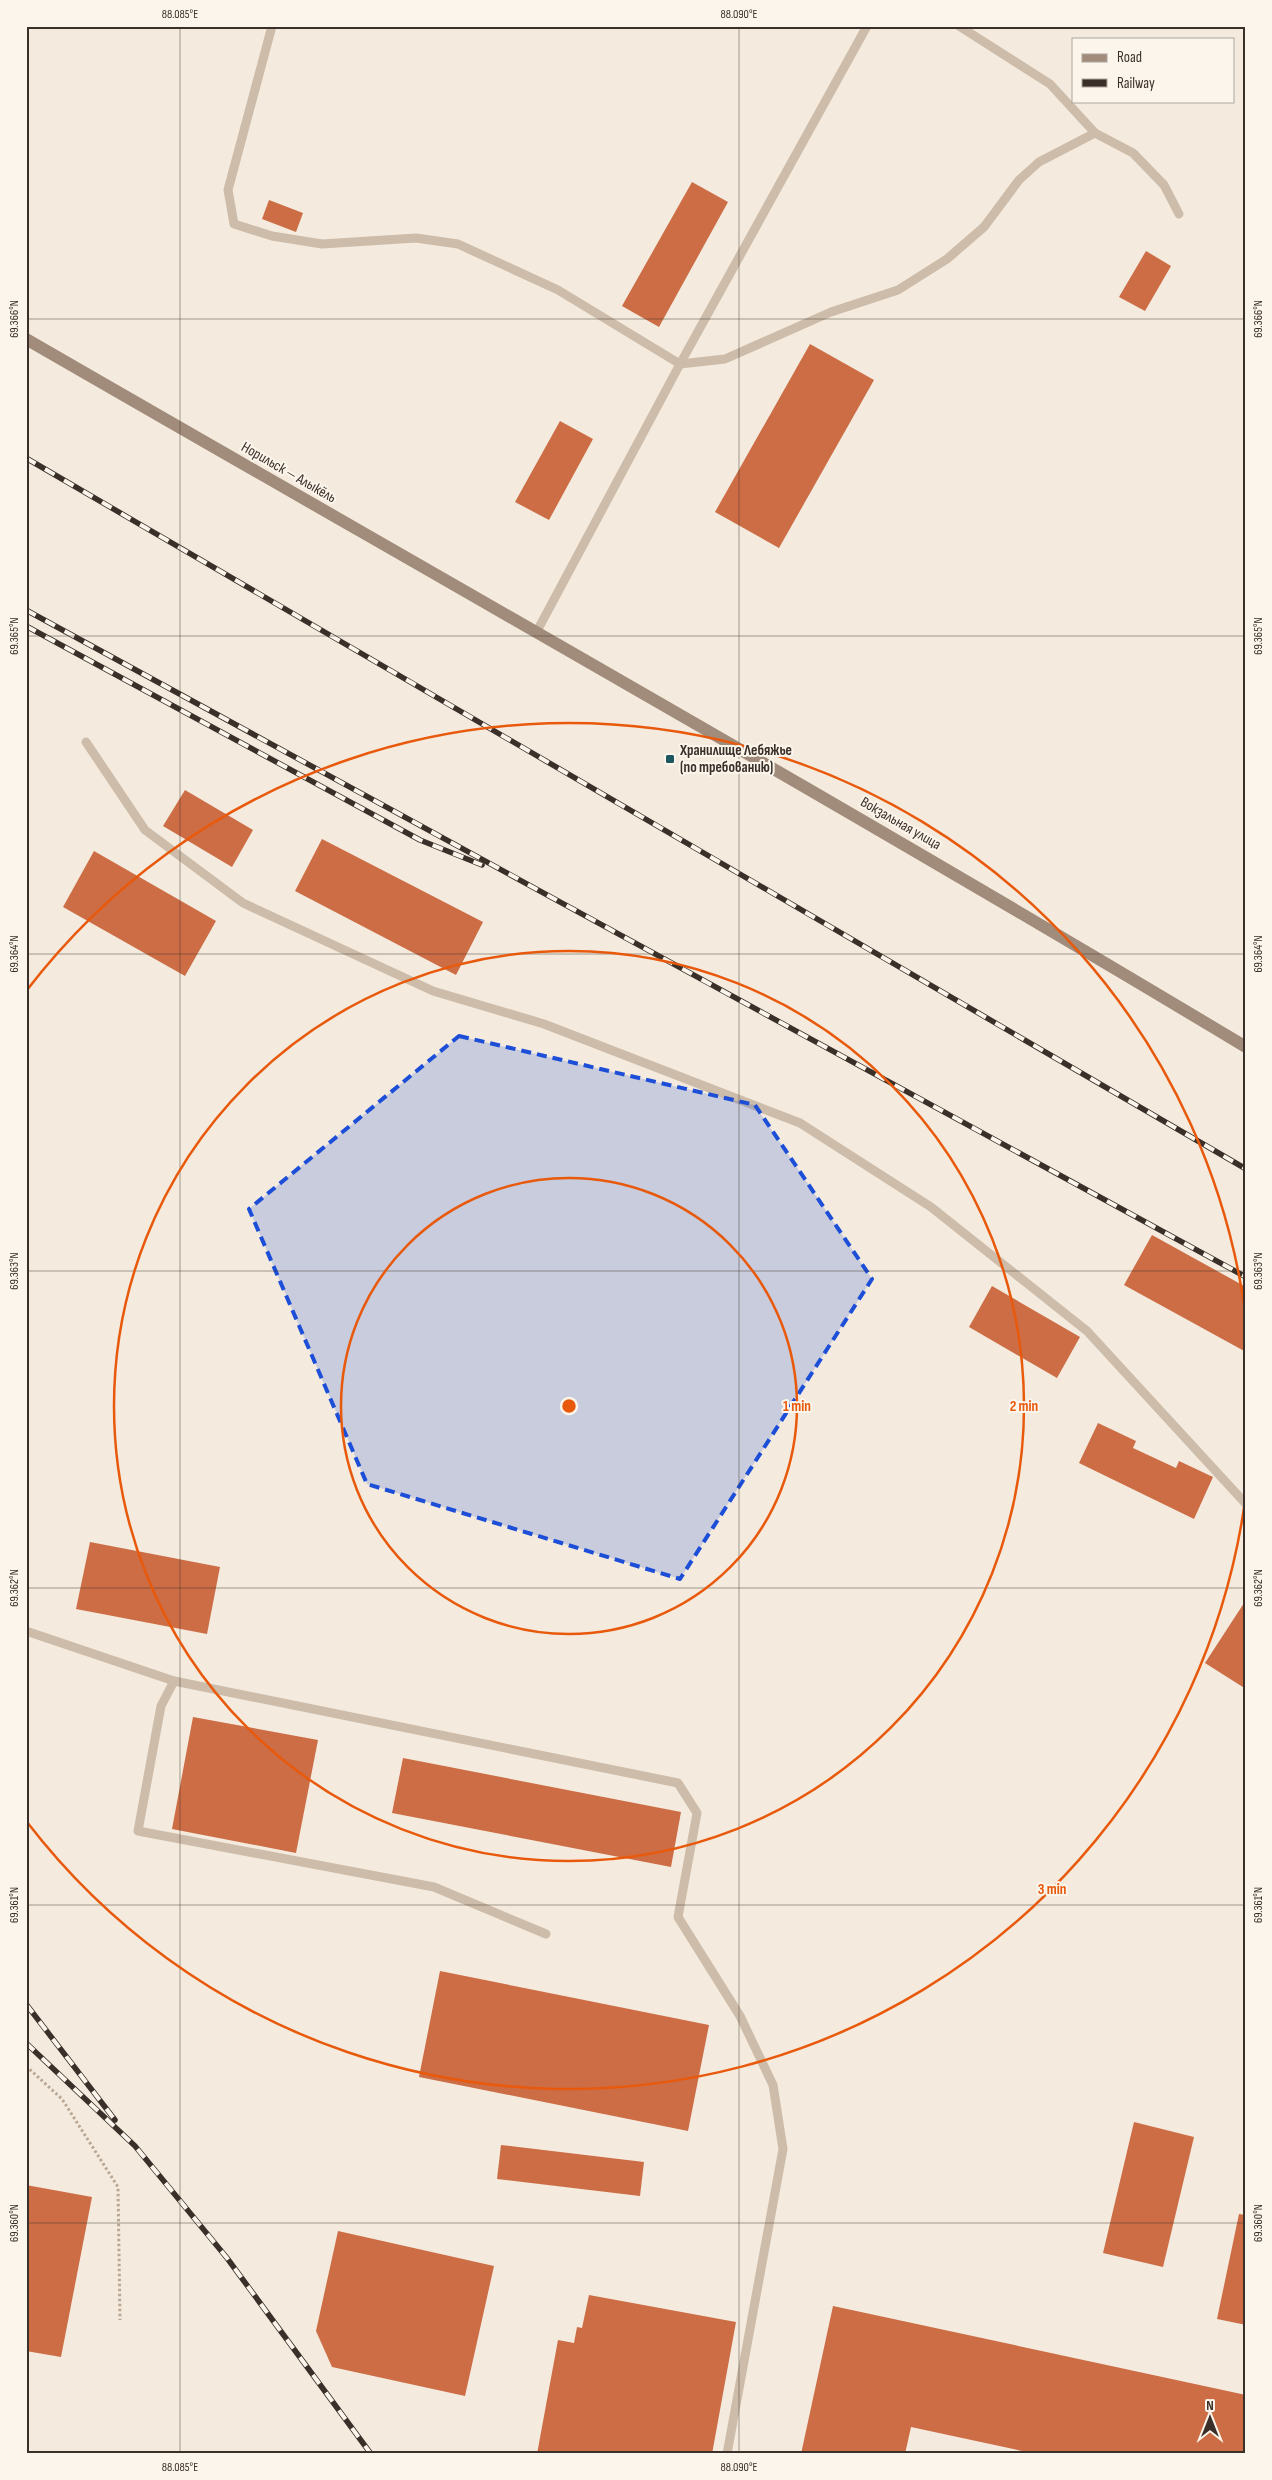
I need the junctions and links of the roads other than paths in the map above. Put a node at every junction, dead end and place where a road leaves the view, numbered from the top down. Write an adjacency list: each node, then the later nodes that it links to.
1 (272, 26): 7 (lane)
2 (867, 26): 7 (lane)
3 (959, 26): 4 (lane)
4 (1096, 132): 5 (lane); 7 (lane)
5 (1179, 214)
6 (26, 339): 8 (main road, Норильск — Алыкёль)
7 (680, 364): 8 (lane)
8 (536, 633): 10 (main road, Вокзальная улица)
9 (86, 742): 11 (lane)
10 (1246, 1047)
11 (1246, 1504)
12 (26, 1631): 13 (lane)
13 (174, 1681): 14 (lane); 15 (lane)
14 (546, 1934)
15 (727, 2454)

